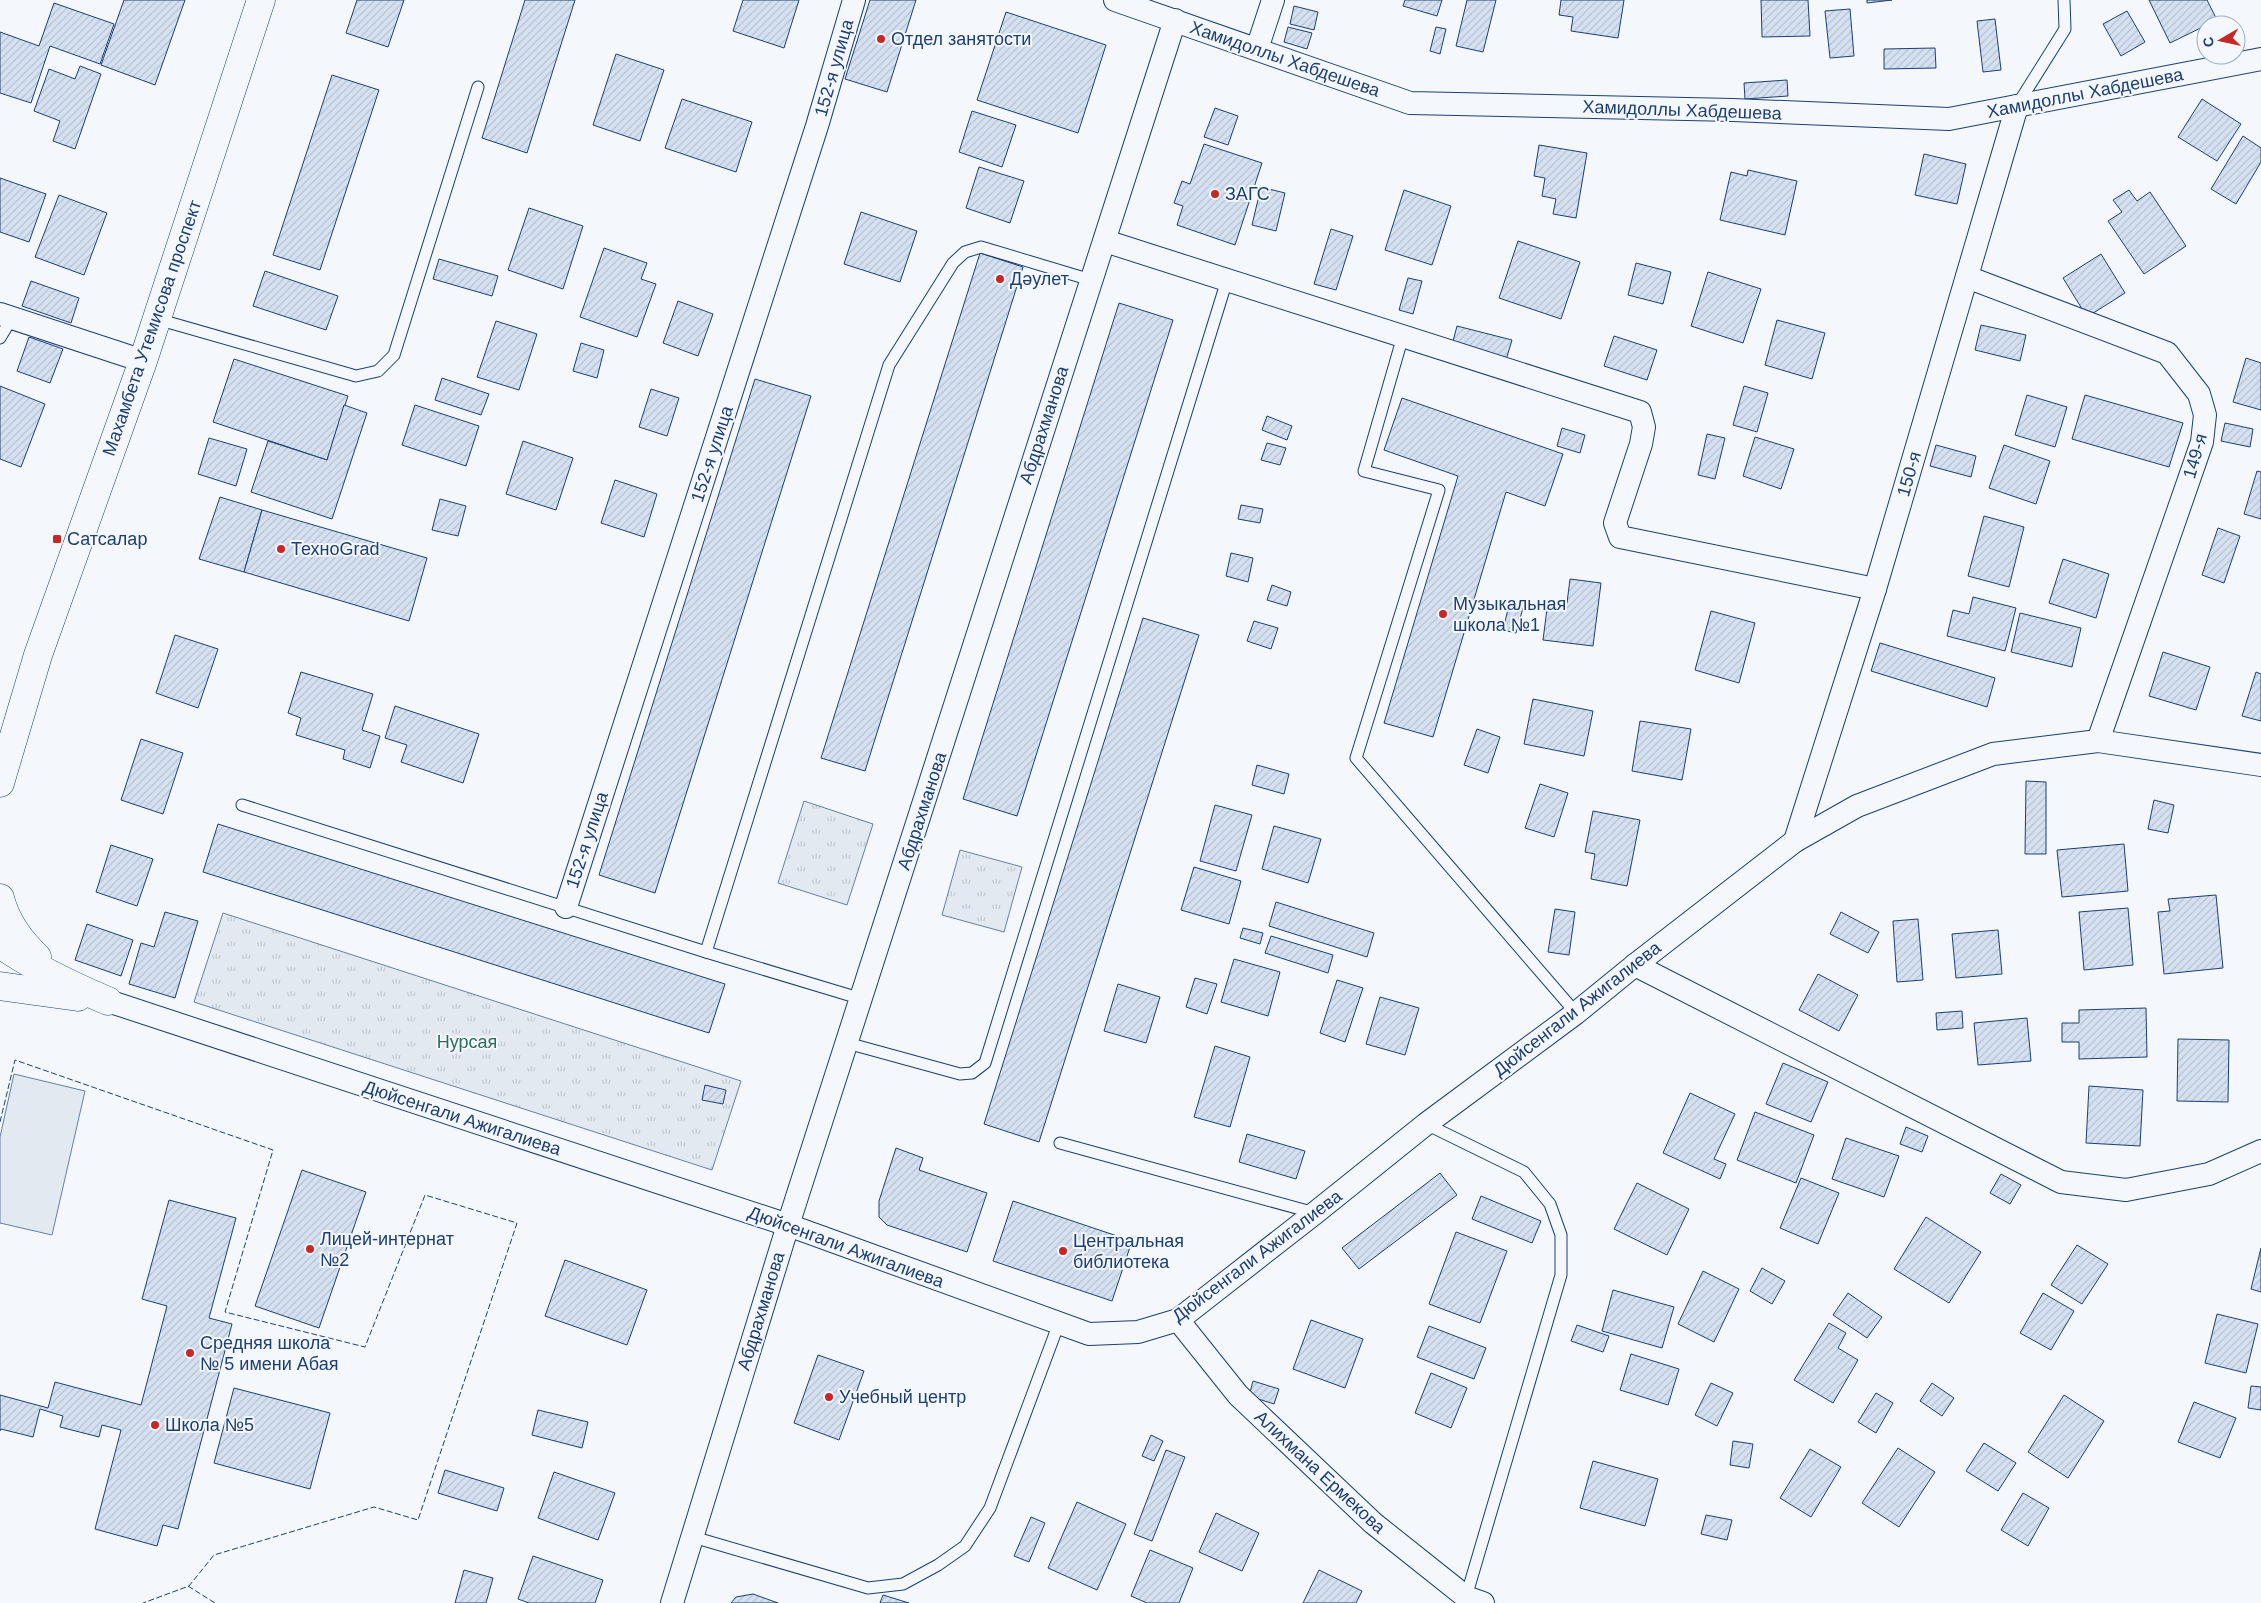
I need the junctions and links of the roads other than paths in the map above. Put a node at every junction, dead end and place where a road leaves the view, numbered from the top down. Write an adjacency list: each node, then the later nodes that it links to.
1 (261, 0): 16 (street, Махамбета Утемисова проспект)
2 (854, 0): 29 (street, 152-я улица)
3 (1115, 0): 6 (street, Хамидоллы Хабдешева)
4 (1273, 0): 7 (street)
5 (2064, 0): 10 (lane)
6 (1175, 20): 7 (street, Хамидоллы Хабдешева); 11 (street, Абдрахманова)
7 (1257, 49): 10 (street, Хамидоллы Хабдешева)
8 (2261, 59): 10 (street, Хамидоллы Хабдешева)
9 (478, 87): 16 (lane)
10 (2017, 106): 12 (street, 150-я)
11 (1105, 241): 13 (street, Абдрахманова); 14 (street)
12 (1967, 277): 20 (street, 150-я); 23 (street, 149-я)
13 (1091, 280): 31 (lane); 35 (street, Абдрахманова)
14 (1227, 280): 17 (street); 39 (lane)
15 (6, 316): 18 (lane); 19 (street)
16 (157, 319): 19 (street, Махамбета Утемисова проспект)
17 (1403, 336): 20 (street); 38 (lane)
18 (0, 338)
19 (143, 361): 21 (street, Махамбета Утемисова проспект)
20 (1875, 589): 27 (street, 150-я)
21 (38, 655): 22 (street); 25 (street)
22 (0, 729)
23 (2098, 741): 24 (street, Дюйсенгали Ажигалиева); 27 (street, Дюйсенгали Ажигалиева)
24 (2261, 765)
25 (0, 783)
26 (242, 805): 29 (lane)
27 (1795, 841): 32 (street, Дюйсенгали Ажигалиева)
28 (0, 898): 34 (street)
29 (566, 908): 31 (lane)
30 (0, 944): 34 (street, Дюйсенгали Ажигалиева)
31 (706, 952): 35 (lane)
32 (1635, 965): 38 (street, Дюйсенгали Ажигалиева); 42 (street)
33 (0, 986): 34 (street, Дюйсенгали Ажигалиева)
34 (60, 988): 36 (street, Дюйсенгали Ажигалиева); 37 (street)
35 (862, 999): 39 (street, Абдрахманова)
36 (108, 1002): 44 (street, Дюйсенгали Ажигалиева)
37 (0, 1006)
38 (1576, 1013): 40 (street, Дюйсенгали Ажигалиева)
39 (847, 1042): 44 (street, Абдрахманова)
40 (1426, 1124): 43 (street, Дюйсенгали Ажигалиева); 48 (lane)
41 (1060, 1143): 43 (lane)
42 (2261, 1151)
43 (1315, 1214): 45 (street, Дюйсенгали Ажигалиева)
44 (788, 1225): 46 (street, Дюйсенгали Ажигалиева); 47 (street, Абдрахманова)
45 (1178, 1320): 46 (street, Дюйсенгали Ажигалиева); 48 (street, Алихмана Ермекова)
46 (1059, 1323): 47 (lane)
47 (692, 1536): 49 (street, Абдрахманова)
48 (1470, 1601)
49 (672, 1603)

